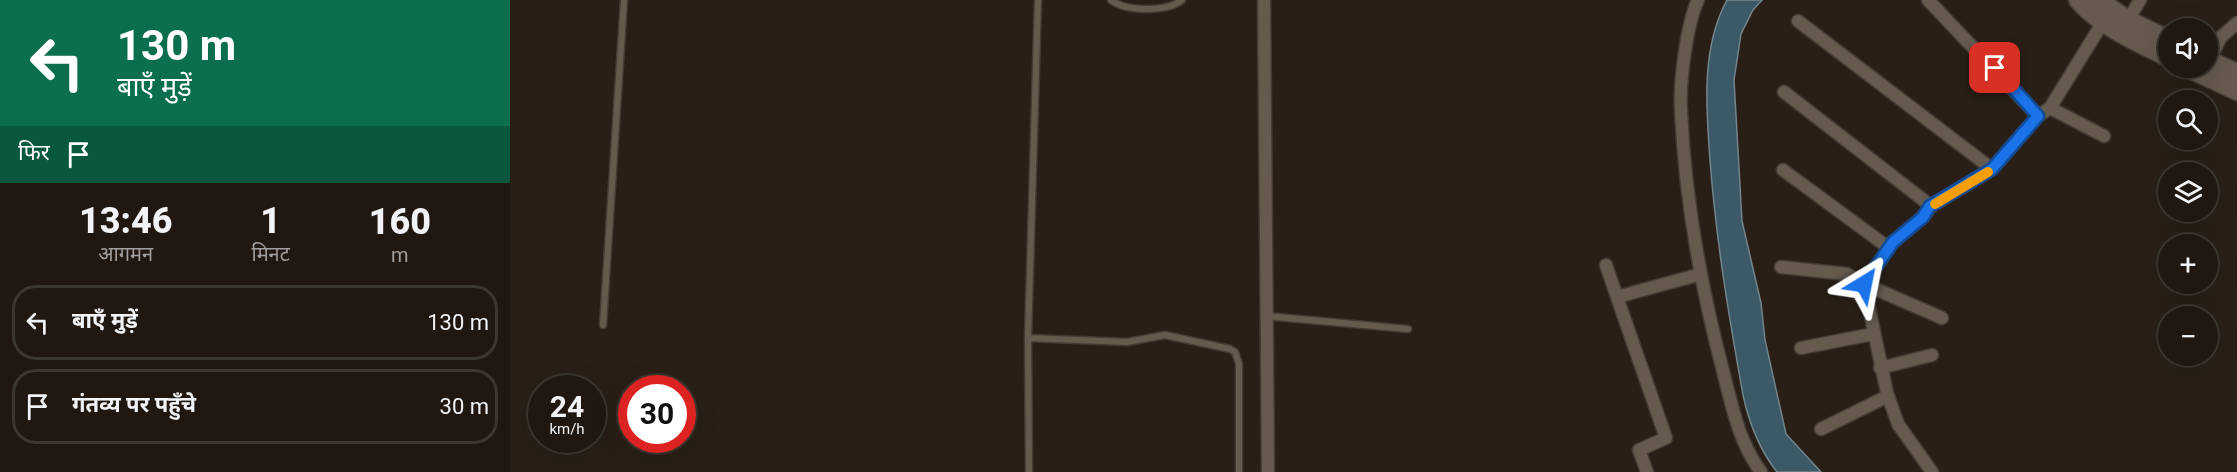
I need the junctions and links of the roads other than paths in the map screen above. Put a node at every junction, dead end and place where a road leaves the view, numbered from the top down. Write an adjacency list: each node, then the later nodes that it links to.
1 (624, 0): 37 (lane)
2 (1038, 0): 40 (lane)
3 (1111, 0): 4 (lane)
4 (1182, 0)
5 (1264, 0): 35 (street)
6 (1698, 0): 32 (street)
7 (1928, 0): 24 (street)
8 (2078, 0): 12 (street)
9 (2098, 0): 14 (street)
10 (2140, 0): 14 (street)
11 (1798, 21): 26 (street)
12 (2103, 22): 14 (street); 23 (street)
13 (2237, 23): 16 (street)
14 (2124, 27): 15 (street); 17 (street)
15 (2158, 37)
16 (2218, 42)
17 (2158, 50)
18 (2218, 69): 19 (street)
19 (2237, 74)
20 (2218, 76): 21 (street)
21 (2237, 91)
22 (1784, 92): 28 (street)
23 (2050, 108): 24 (street); 25 (street)
24 (2038, 116): 26 (street)
25 (2104, 136)
26 (1992, 169): 28 (street)
27 (1783, 170): 29 (street)
28 (1930, 206): 29 (street)
29 (1889, 248): 33 (street)
30 (1606, 265): 34 (street)
31 (1781, 267): 33 (street)
32 (1701, 274): 34 (street); 50 (street)
33 (1864, 284): 36 (street); 39 (street)
34 (1617, 297): 49 (street)
35 (1266, 316): 38 (lane); 48 (street)
36 (1942, 318)
37 (603, 325)
38 (1408, 329)
39 (1873, 334): 41 (street); 43 (street)
40 (1028, 338): 46 (lane); 47 (lane)
41 (1801, 348)
42 (1932, 355): 43 (street)
43 (1880, 368): 44 (street)
44 (1888, 396): 45 (street); 51 (street)
45 (1821, 429)
46 (1029, 472)
47 (1239, 472)
48 (1268, 472)
49 (1647, 472)
50 (1761, 472)
51 (1932, 472)

